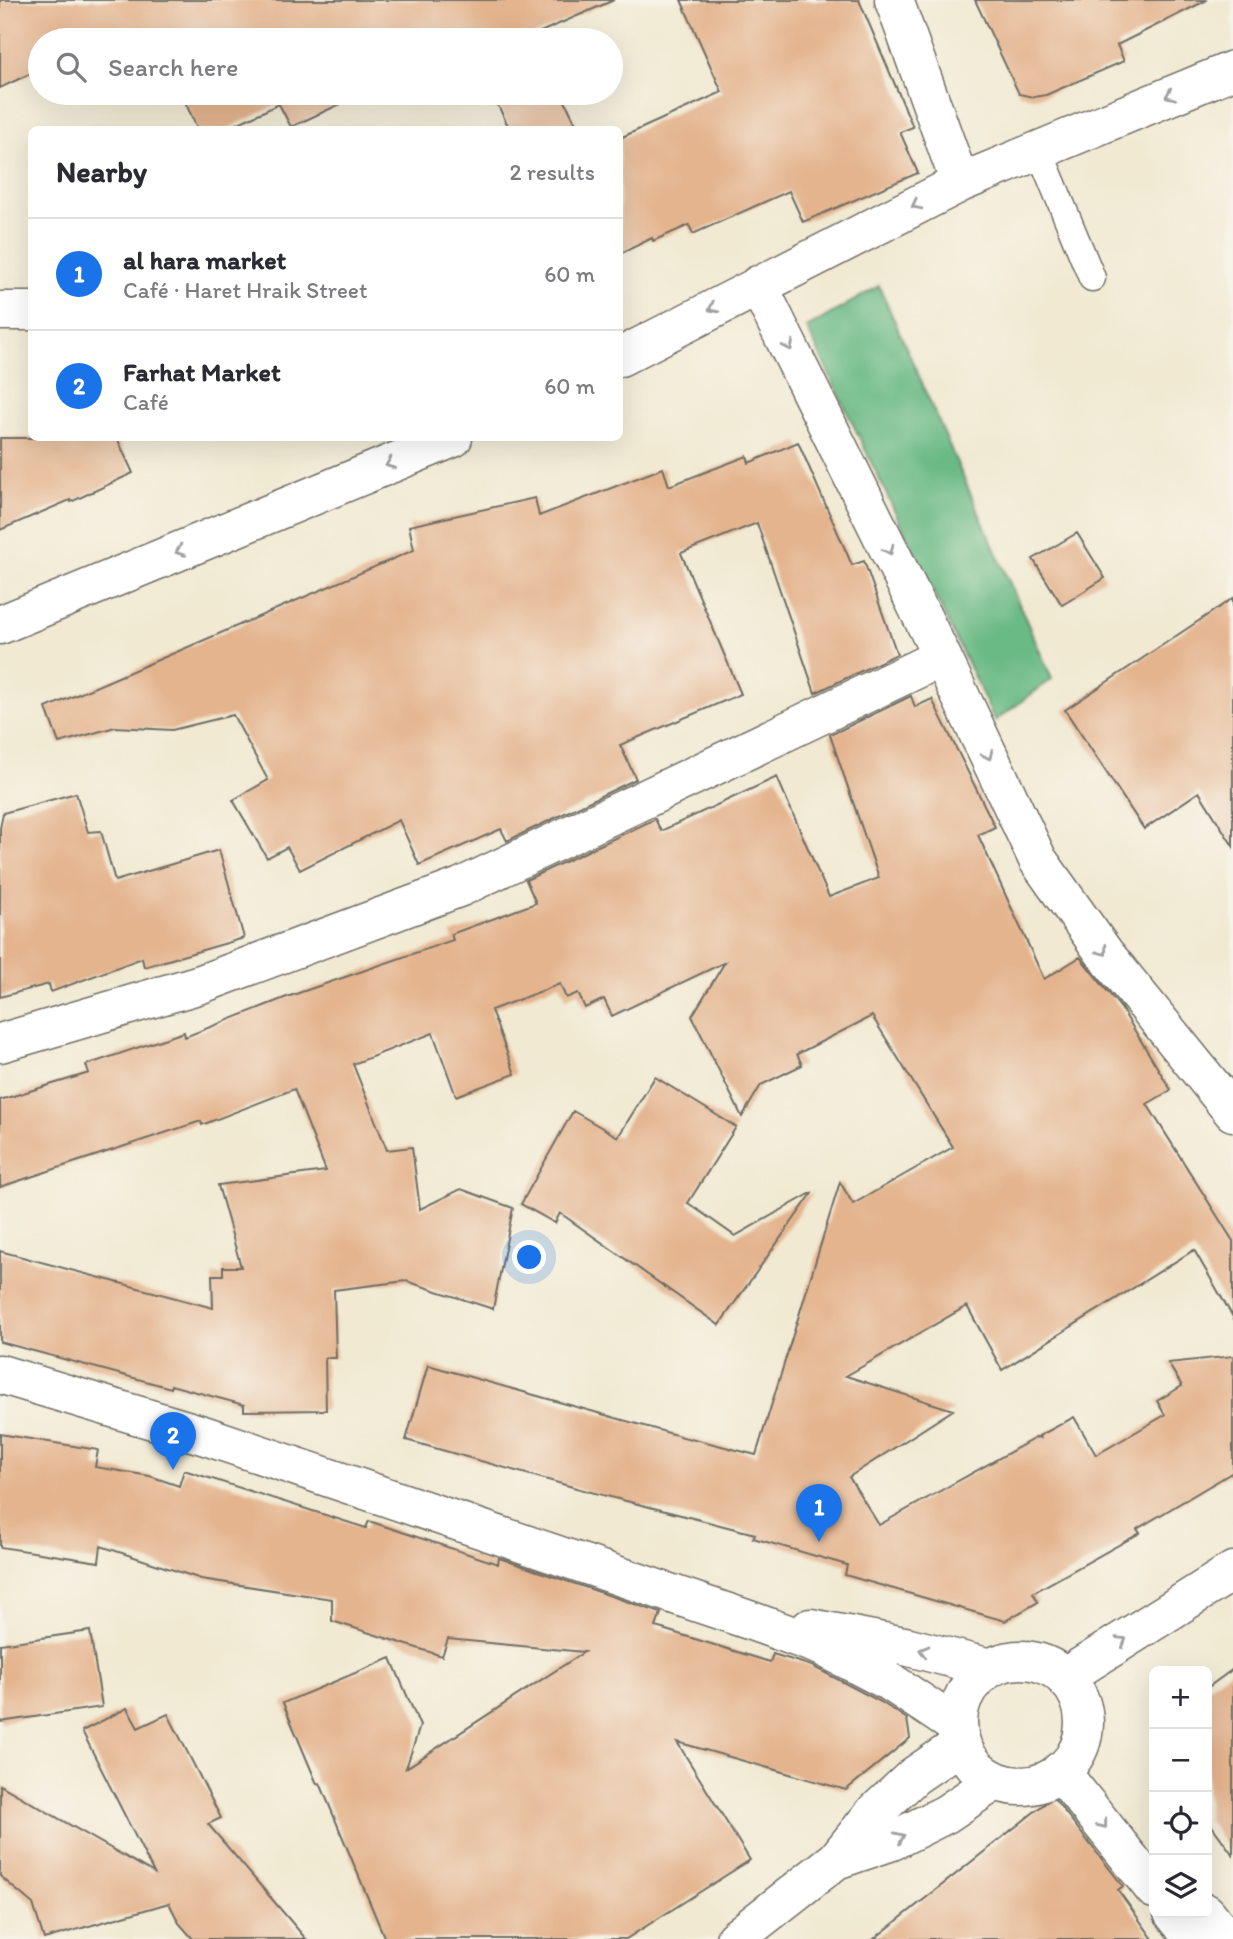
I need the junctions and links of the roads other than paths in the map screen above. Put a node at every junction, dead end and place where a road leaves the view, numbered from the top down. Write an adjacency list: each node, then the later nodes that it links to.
1 (894, 0): 4 (street)
2 (1233, 70): 3 (street, one-way to 3)
3 (1039, 150): 4 (street); 5 (lane)
4 (960, 183): 6 (street, one-way to 6)
5 (1092, 278)
6 (758, 285): 9 (street, one-way to 9); 12 (street, one-way to 12)
7 (0, 311): 8 (street)
8 (28, 311)
9 (623, 355)
10 (446, 441): 11 (street, one-way to 11)
11 (0, 625)
12 (942, 657): 13 (street); 14 (street, one-way to 14)
13 (0, 1043)
14 (1233, 1112)
15 (0, 1374): 17 (street)
16 (1233, 1571): 19 (street, one-way to 16)
17 (746, 1619): 18 (street, one-way to 17); 20 (street)
18 (990, 1668): 19 (street); 20 (street)
19 (1065, 1677): 21 (street)
20 (960, 1735): 22 (street); 24 (street)
21 (1070, 1761): 22 (street); 23 (street); 25 (street, one-way to 25)
22 (995, 1782): 24 (street, one-way to 22)
23 (1149, 1842)
24 (836, 1860): 28 (street)
25 (1149, 1881)
26 (1177, 1918): 29 (street)
27 (1210, 1918): 30 (street)
28 (735, 1939)
29 (1194, 1939)
30 (1227, 1939)

